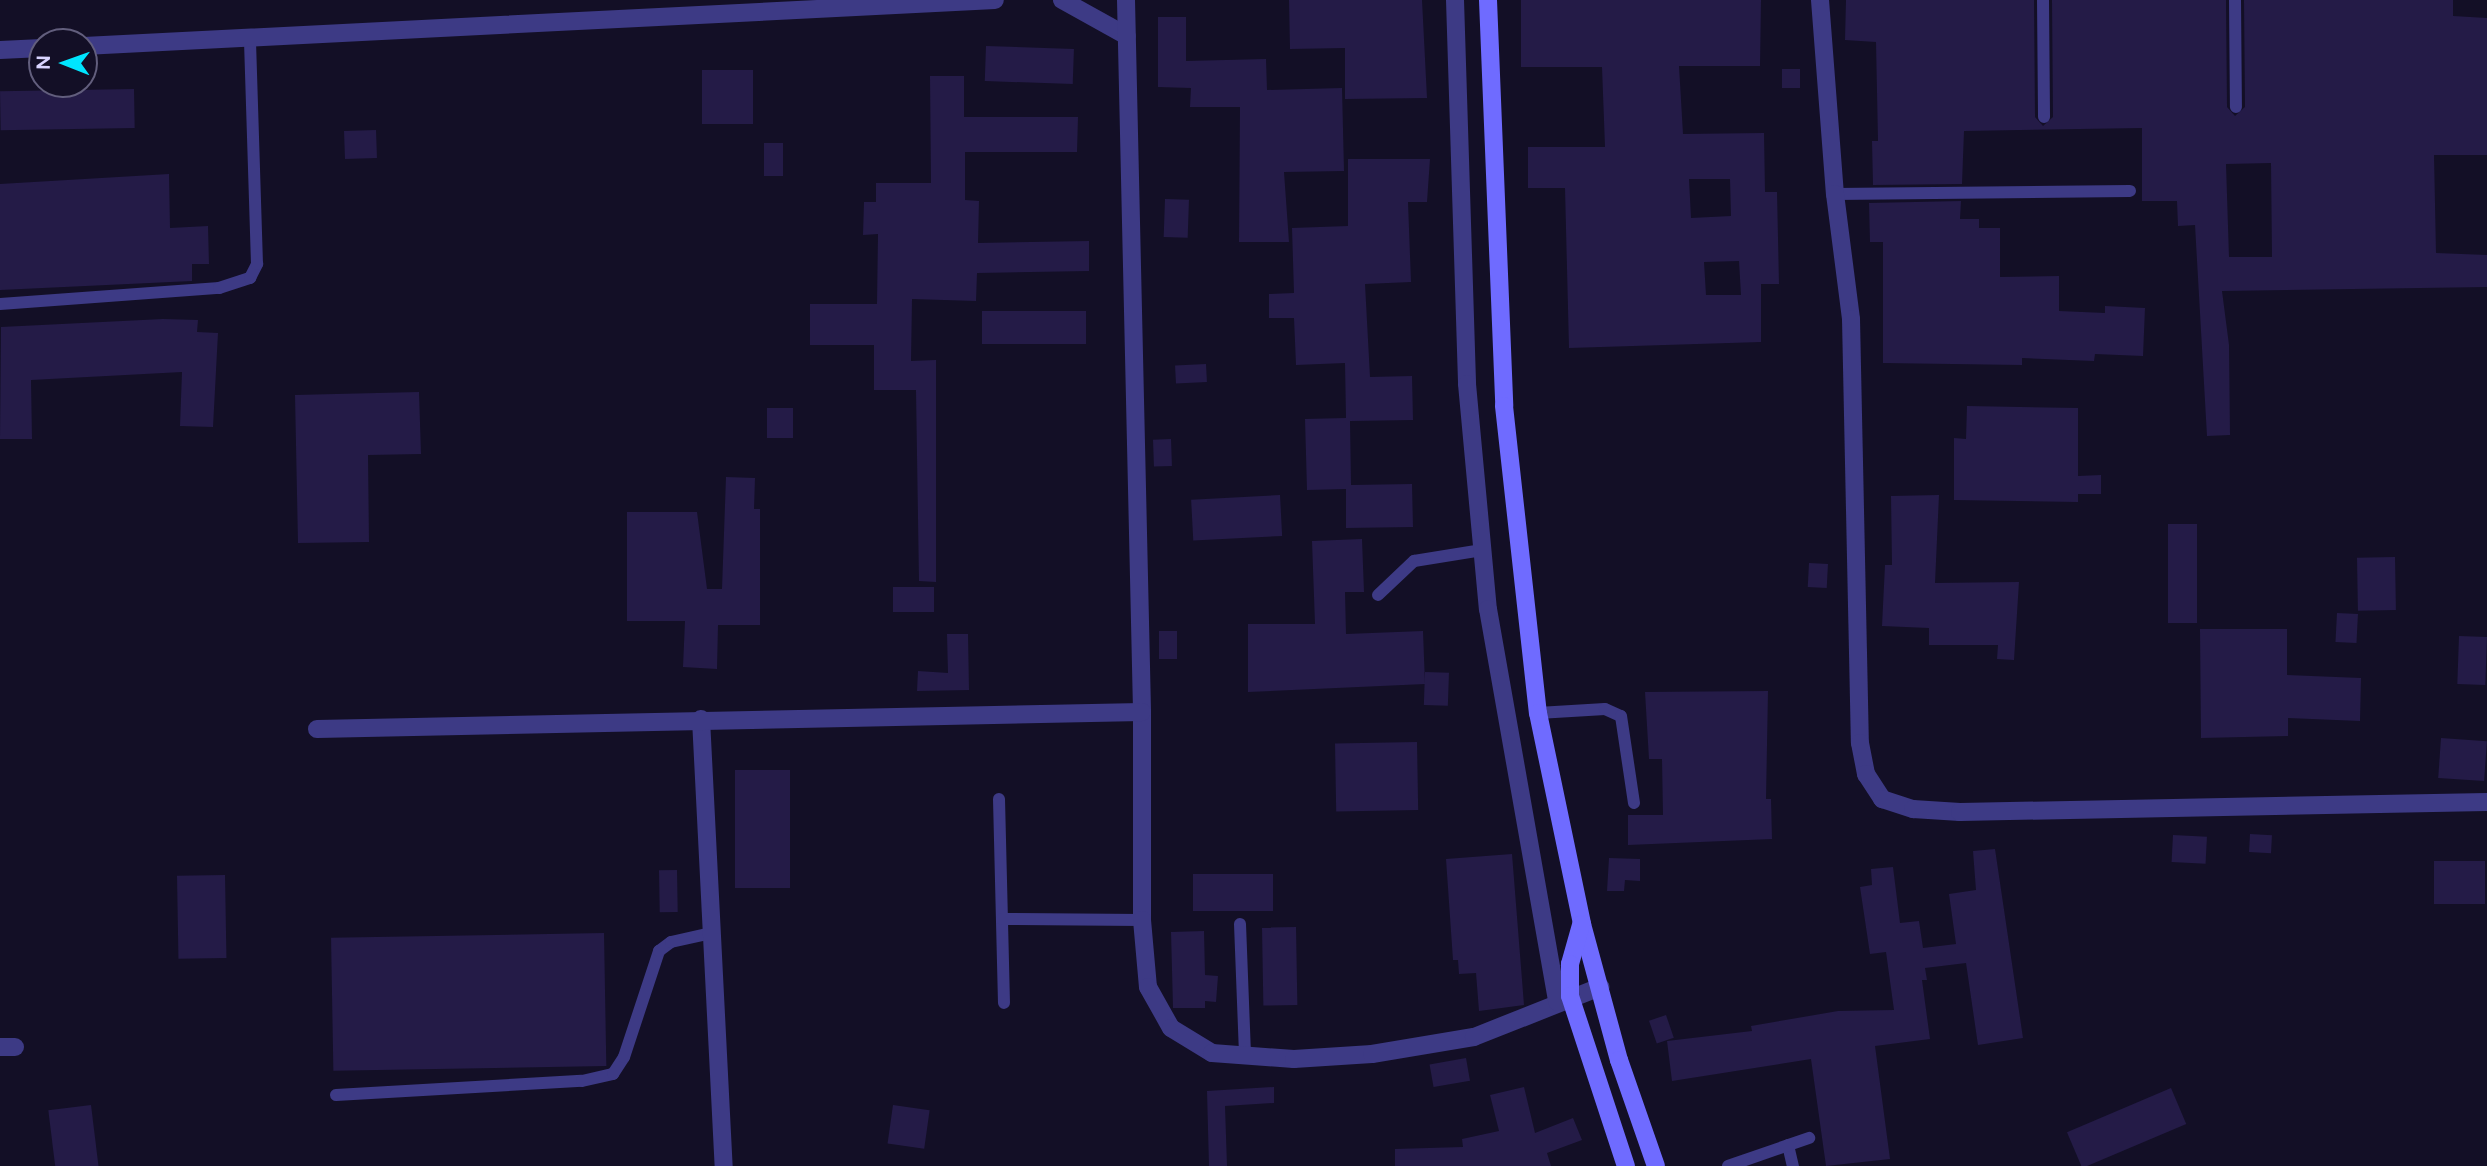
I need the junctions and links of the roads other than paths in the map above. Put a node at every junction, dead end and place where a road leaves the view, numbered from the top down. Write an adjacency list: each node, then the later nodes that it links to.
1 (995, 0): 9 (street)
2 (1062, 0): 10 (street)
3 (1126, 0): 10 (street)
4 (1455, 0): 20 (street)
5 (1488, 0): 23 (main road)
6 (1820, 0): 18 (street)
7 (2043, 0): 16 (lane)
8 (2235, 0): 15 (lane)
9 (671, 7): 11 (street)
10 (1127, 36): 22 (street)
11 (250, 38): 12 (street); 19 (lane)
12 (98, 45)
13 (28, 49): 14 (street)
14 (0, 50)
15 (2236, 107)
16 (2044, 117)
17 (2130, 191): 18 (lane)
18 (1835, 194): 27 (street)
19 (0, 304)
20 (1482, 550): 21 (lane); 35 (street)
21 (1378, 595)
22 (1142, 712): 24 (street); 30 (street)
23 (1538, 713): 28 (lane); 32 (main road)
24 (701, 719): 25 (street); 33 (street)
25 (317, 729)
26 (999, 799): 29 (lane)
27 (2487, 802)
28 (1634, 803)
29 (1002, 919): 30 (lane); 36 (lane)
30 (1142, 920): 37 (street)
31 (1240, 924): 37 (lane)
32 (1582, 924): 34 (main road); 35 (main road)
33 (712, 933): 38 (lane); 41 (street)
34 (1600, 987): 35 (street); 43 (main road)
35 (1564, 999): 37 (street); 42 (main road)
36 (1004, 1003)
37 (1245, 1055)
38 (336, 1095)
39 (1809, 1138): 40 (lane)
40 (1788, 1145): 44 (lane); 45 (lane)
41 (723, 1166)
42 (1626, 1166)
43 (1656, 1166)
44 (1728, 1166)
45 (1793, 1166)

